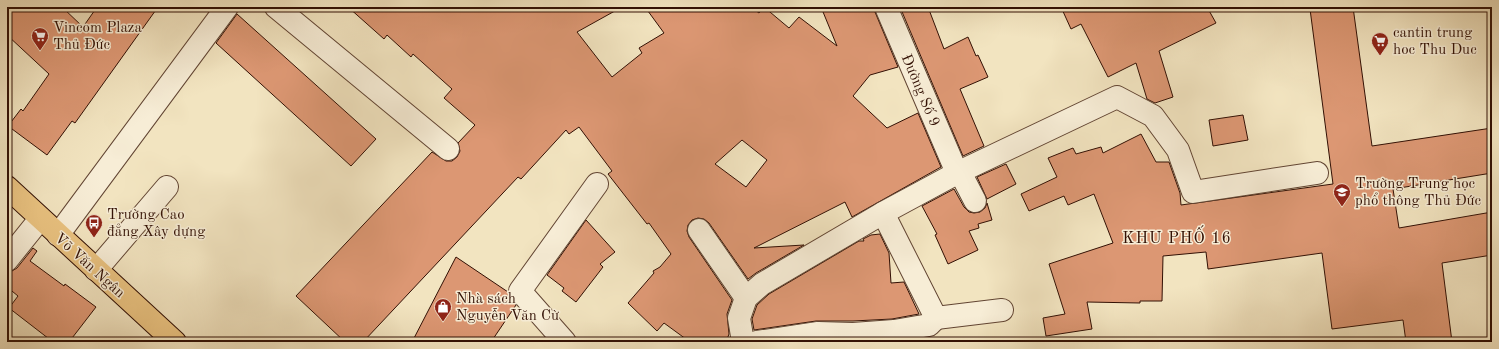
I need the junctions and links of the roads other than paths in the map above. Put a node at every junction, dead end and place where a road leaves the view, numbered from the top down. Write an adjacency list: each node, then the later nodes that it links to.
1 (227, 7): 14 (street)
2 (276, 7): 4 (street)
3 (886, 7): 5 (street, Đường Số 9)
4 (448, 149)
5 (958, 173): 6 (street); 10 (street, Đường Số 9); 11 (street)
6 (1317, 173)
7 (597, 184): 21 (street)
8 (7, 187): 12 (main road, Võ Văn Ngân)
9 (167, 187): 16 (street)
10 (975, 201)
11 (883, 213): 17 (street); 19 (street)
12 (40, 219): 14 (main road, Võ Văn Ngân); 15 (street)
13 (699, 230): 17 (street)
14 (58, 235): 16 (main road, Võ Văn Ngân)
15 (7, 260)
16 (96, 270): 20 (main road, Võ Văn Ngân)
17 (746, 298): 22 (street)
18 (1002, 310): 19 (street)
19 (936, 318): 23 (street)
20 (175, 342)
21 (565, 342)
22 (743, 342)
23 (757, 342)

